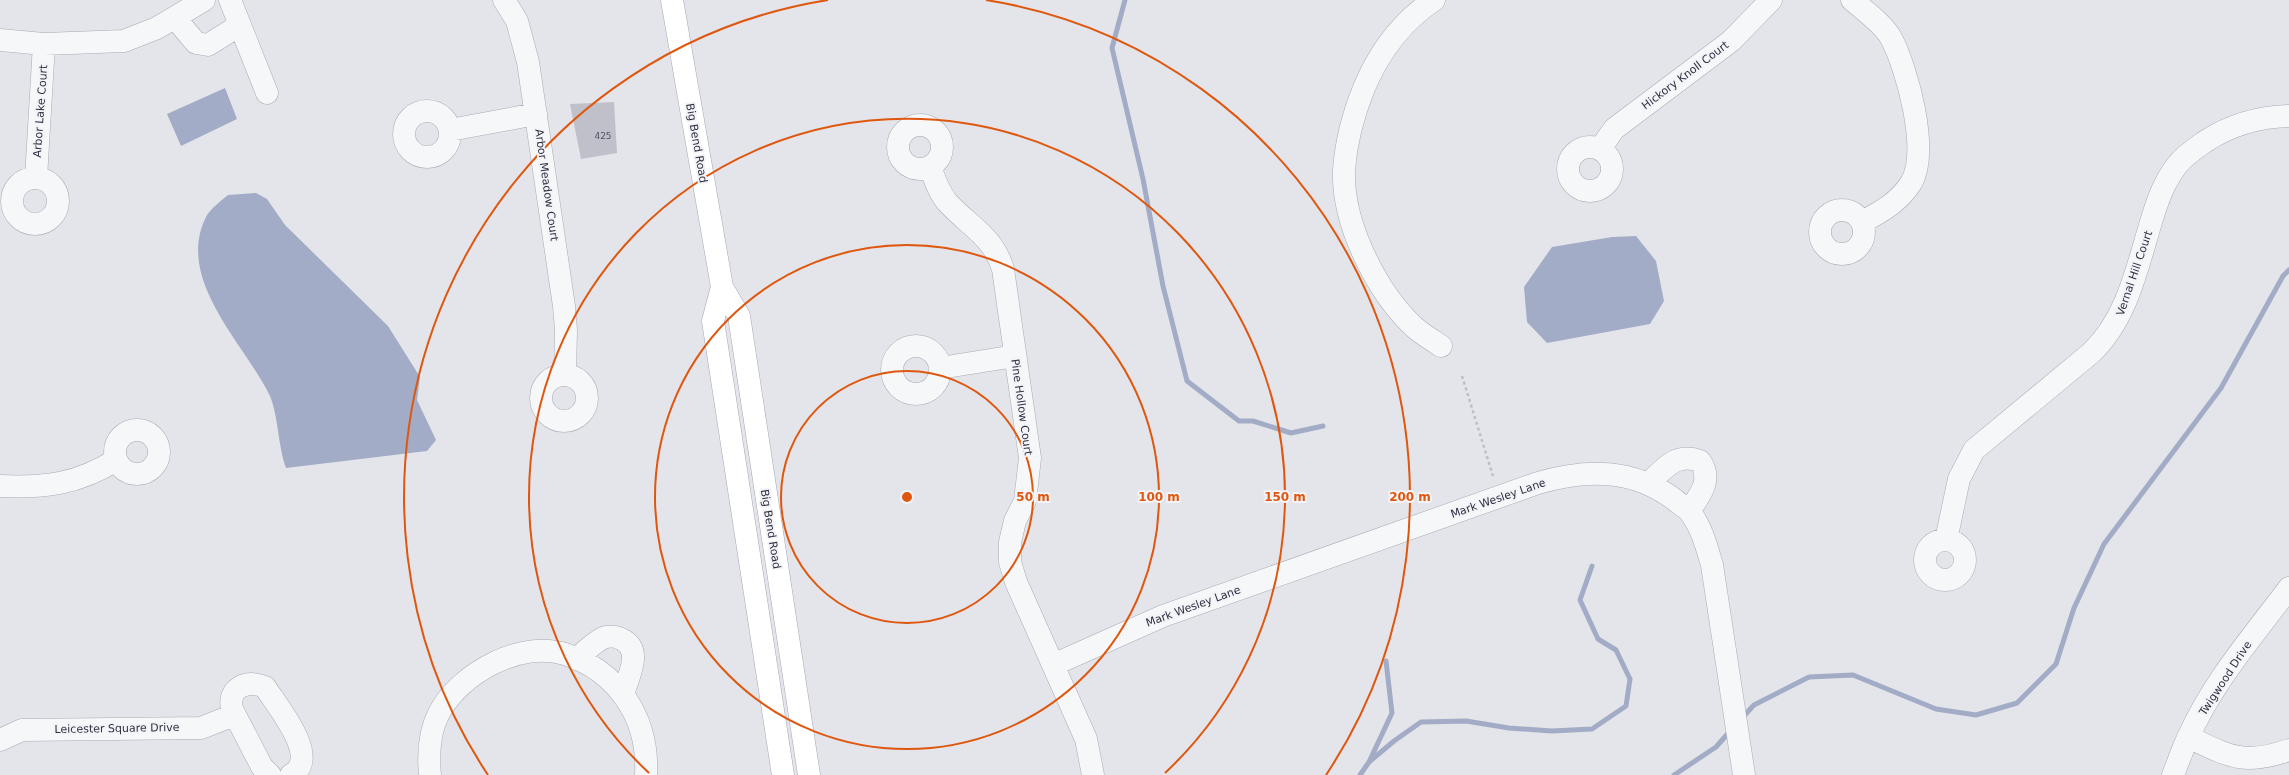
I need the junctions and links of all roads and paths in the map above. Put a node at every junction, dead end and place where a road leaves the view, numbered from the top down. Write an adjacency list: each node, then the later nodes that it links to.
1 (204, 0): 8 (street)
2 (230, 0): 9 (street)
3 (504, 0): 13 (street, Arbor Meadow Court)
4 (672, 0): 20 (main road, Big Bend Road)
5 (1434, 0): 21 (street)
6 (1770, 0): 16 (street, Hickory Knoll Court)
7 (1852, 0): 19 (street)
8 (175, 18): 9 (street); 11 (street)
9 (240, 25): 12 (street)
10 (0, 40): 11 (street)
11 (44, 44): 18 (street, Arbor Lake Court)
12 (267, 93)
13 (536, 114): 15 (street); 24 (street, Arbor Meadow Court)
14 (2289, 116): 31 (street, Vernal Hill Court)
15 (450, 130)
16 (1600, 150)
17 (930, 167): 22 (street, Pine Hollow Court)
18 (36, 178)
19 (1862, 222)
20 (722, 287): 44 (main road, Big Bend Road); 45 (main road, Big Bend Road)
21 (1441, 346)
22 (1015, 356): 23 (street); 34 (street, Pine Hollow Court)
23 (940, 368)
24 (565, 374)
25 (1462, 376): 27 (path)
26 (116, 460): 29 (street)
27 (1493, 476)
28 (1649, 483): 30 (street, Mark Wesley Lane); 30 (street); 34 (street, Mark Wesley Lane)
29 (0, 486)
30 (1689, 511): 47 (street, Mark Wesley Lane)
31 (1946, 540)
32 (2289, 588): 37 (street, Twigwood Drive)
33 (576, 659): 35 (street); 35 (street); 42 (street)
34 (1053, 665): 46 (street, Pine Hollow Court)
35 (623, 694): 43 (street)
36 (234, 715): 38 (street, Leicester Square Drive); 40 (street); 41 (street)
37 (2188, 737): 39 (street); 48 (street, Twigwood Drive)
38 (0, 740)
39 (2289, 750)
40 (270, 775)
41 (291, 775)
42 (430, 775)
43 (646, 775)
44 (783, 775)
45 (809, 775)
46 (1093, 775)
47 (1744, 775)
48 (2173, 775)

